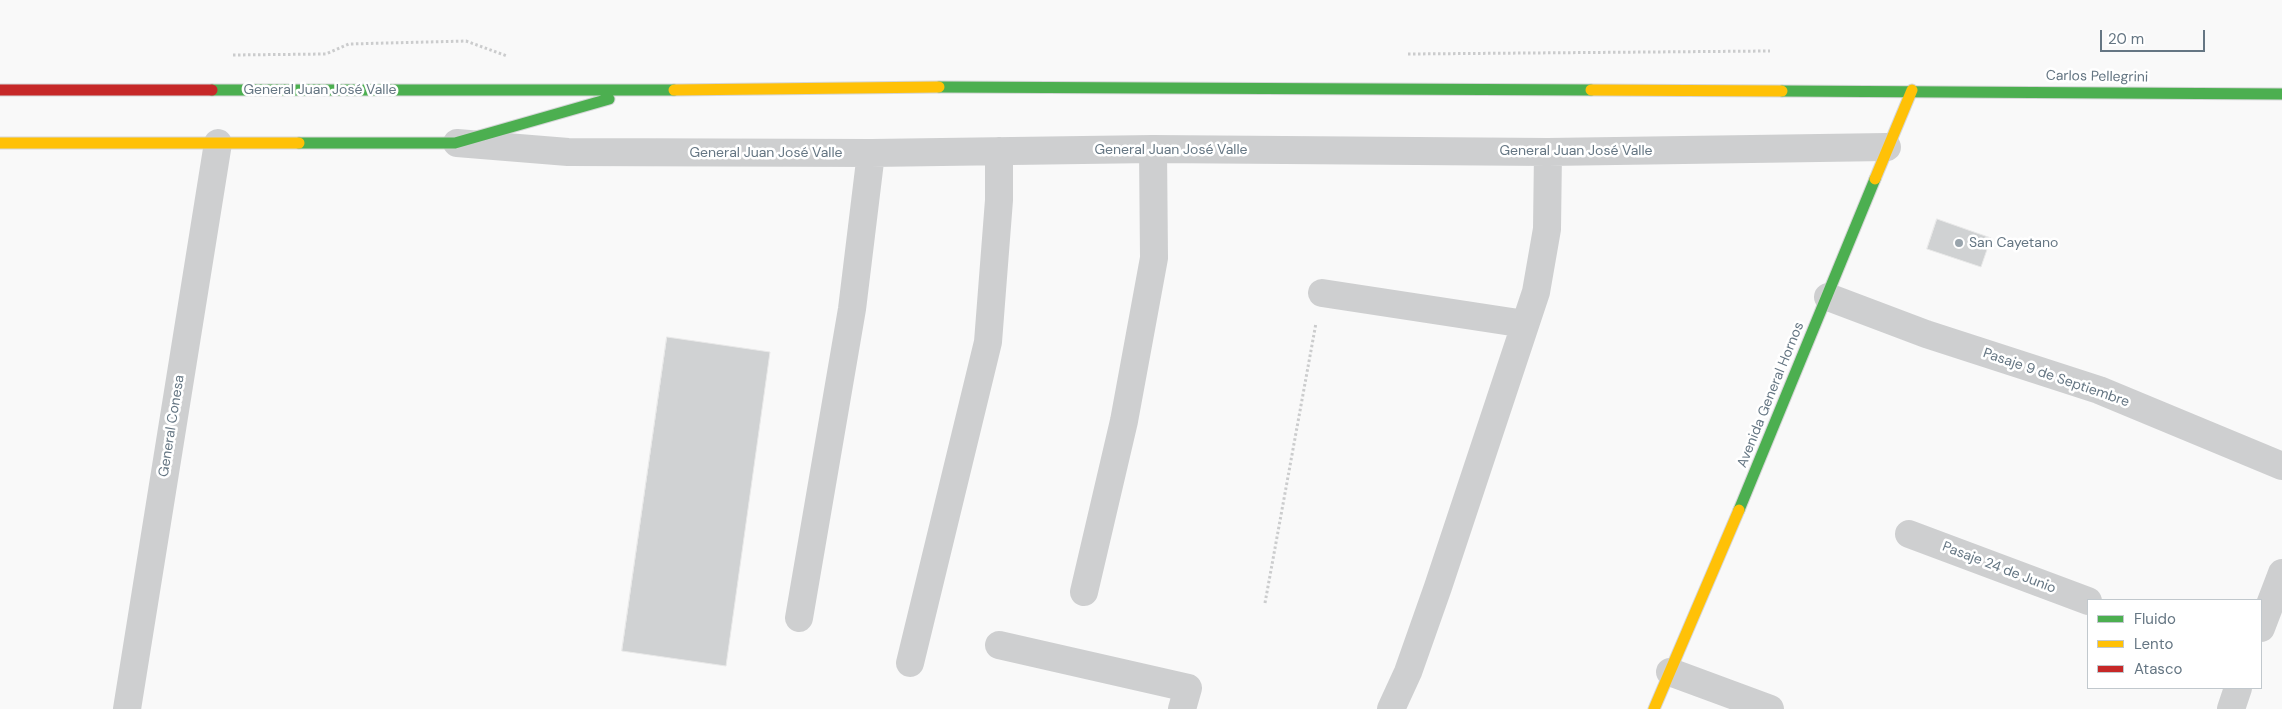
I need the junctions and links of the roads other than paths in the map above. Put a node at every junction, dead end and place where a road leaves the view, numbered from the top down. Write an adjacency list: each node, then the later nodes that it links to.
1 (0, 90): 2 (main road, General Juan José Valle)
2 (639, 90): 3 (main road, General Juan José Valle); 7 (main road, General Juan José Valle)
3 (1912, 90): 4 (main road, Carlos Pellegrini); 8 (main road, Avenida General Hornos)
4 (2282, 94)
5 (0, 143): 6 (main road, General Juan José Valle)
6 (218, 143): 7 (main road, General Juan José Valle); 27 (street, General Conesa)
7 (455, 143): 12 (street, General Juan José Valle)
8 (1887, 147): 11 (street, General Juan José Valle); 14 (main road, Avenida General Hornos)
9 (1153, 149): 10 (street, General Juan José Valle); 11 (street, General Juan José Valle); 19 (street)
10 (1000, 151): 12 (street, General Juan José Valle); 24 (street)
11 (1548, 152): 15 (street)
12 (871, 153): 21 (street)
13 (1322, 293): 15 (street)
14 (1828, 297): 16 (street, Pasaje 9 de Septiembre); 25 (main road, Avenida General Hornos)
15 (1525, 324): 29 (street)
16 (2282, 466)
17 (1909, 534): 20 (street, Pasaje 24 de Junio)
18 (2282, 573): 22 (street)
19 (1084, 592)
20 (2087, 601)
21 (798, 618)
22 (2262, 625)
23 (999, 645): 28 (street)
24 (910, 663)
25 (1670, 672): 30 (main road, Avenida General Hornos); 31 (street)
26 (2238, 689): 32 (street)
27 (127, 709)
28 (1182, 709)
29 (1391, 709)
30 (1654, 709)
31 (1770, 709)
32 (2231, 709)

